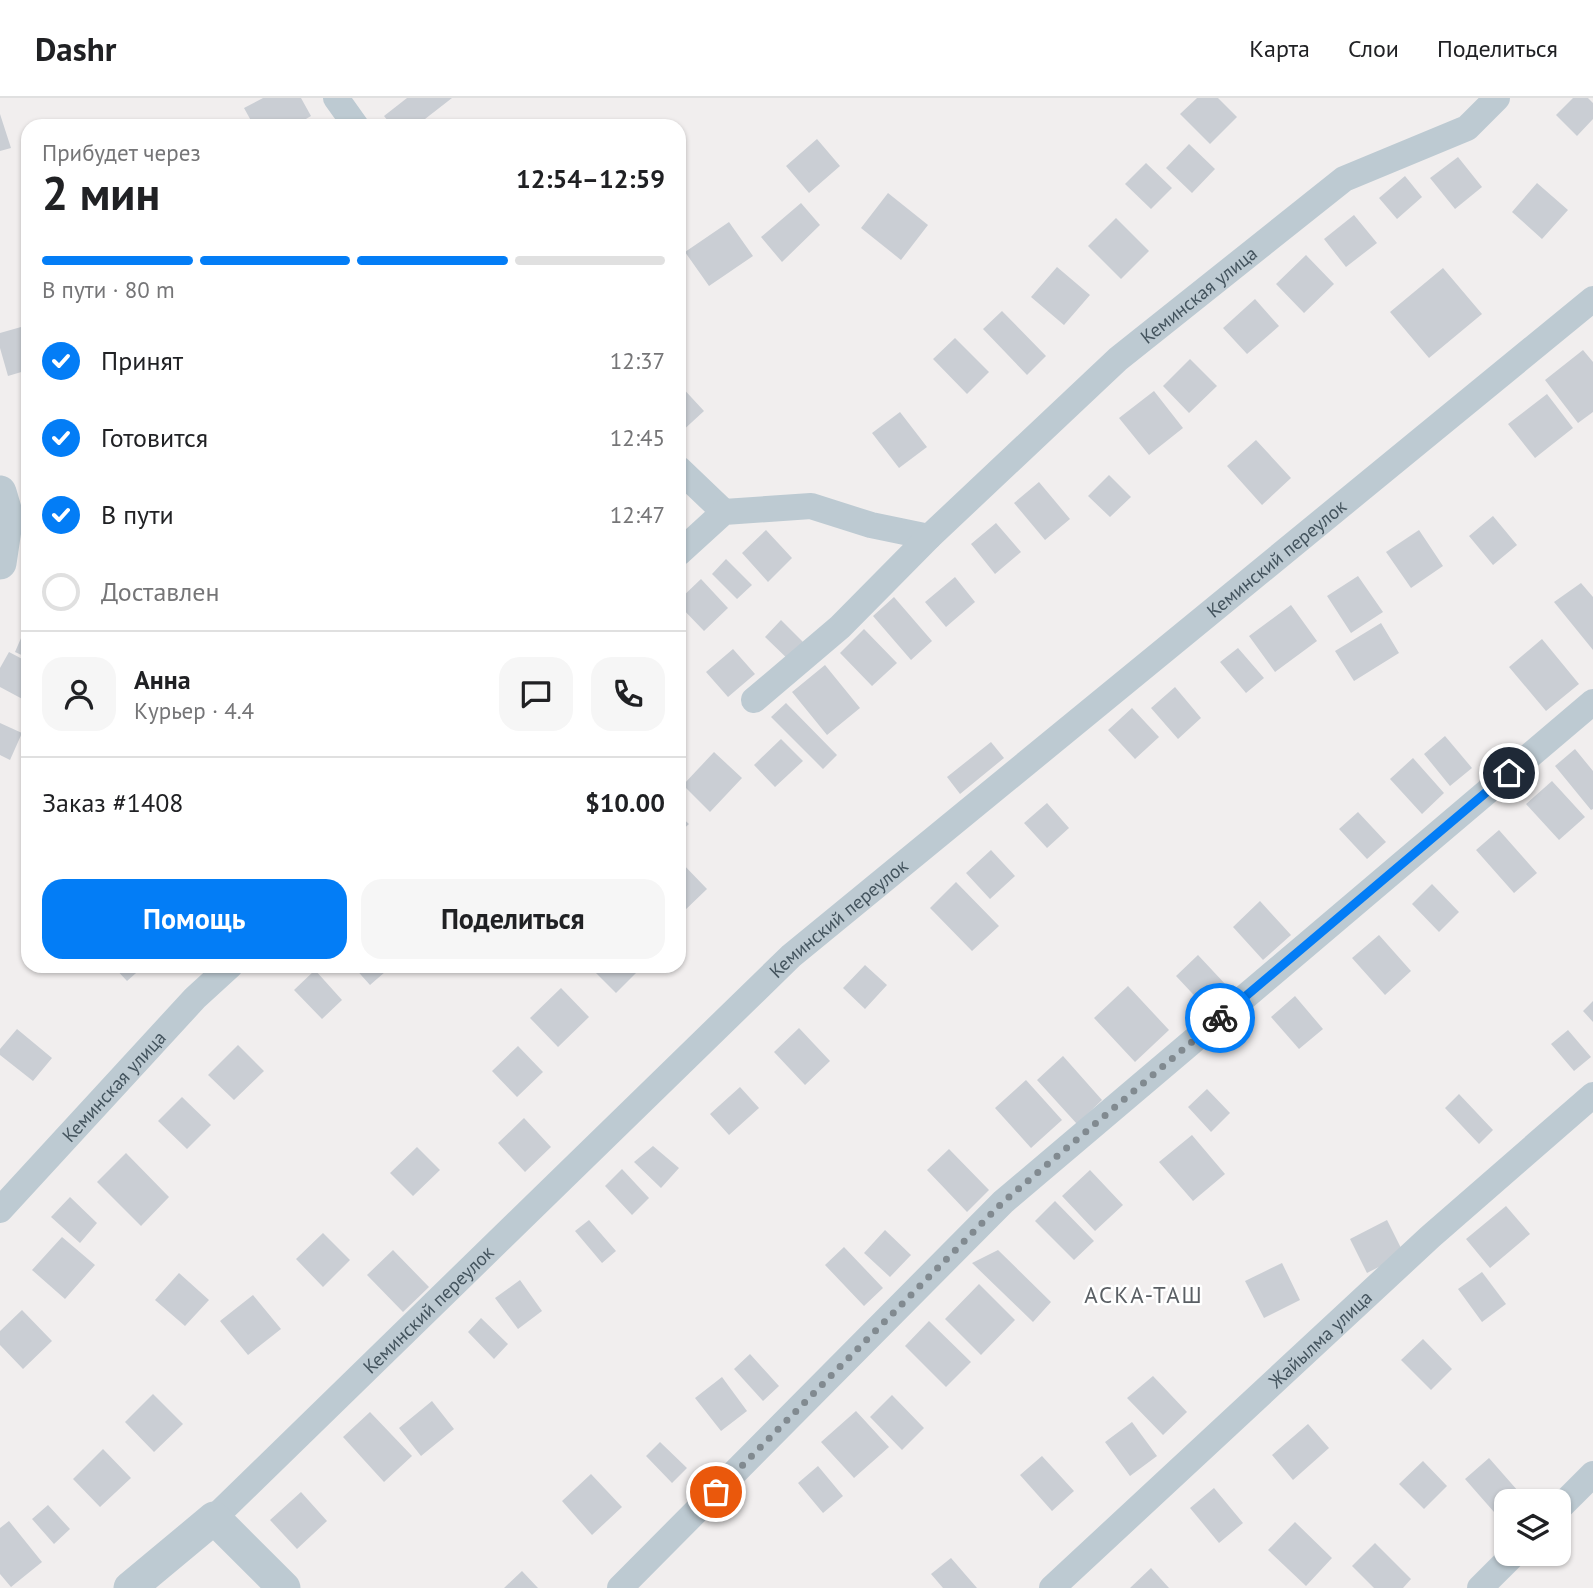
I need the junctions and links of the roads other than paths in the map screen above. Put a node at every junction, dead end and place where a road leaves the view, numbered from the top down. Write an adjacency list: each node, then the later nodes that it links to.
1 (336, 98): 3 (street)
2 (1497, 98): 8 (street, Кеминская улица)
3 (351, 119)
4 (1593, 299): 18 (street, Кеминский переулок)
5 (686, 476): 7 (street)
6 (0, 492): 10 (street)
7 (724, 512): 8 (street); 9 (street)
8 (929, 537): 11 (street, Кеминская улица)
9 (686, 547)
10 (0, 563)
11 (754, 700)
12 (1593, 702): 22 (street)
13 (222, 973): 15 (street, Кеминская улица)
14 (1593, 1095): 23 (street, Жайылма улица)
15 (0, 1210)
16 (1593, 1474): 17 (street)
17 (1571, 1496)
18 (214, 1518): 20 (street, Кеминский переулок); 21 (street)
19 (1502, 1566): 24 (street)
20 (131, 1588)
21 (284, 1588)
22 (620, 1588)
23 (1052, 1588)
24 (1480, 1588)

